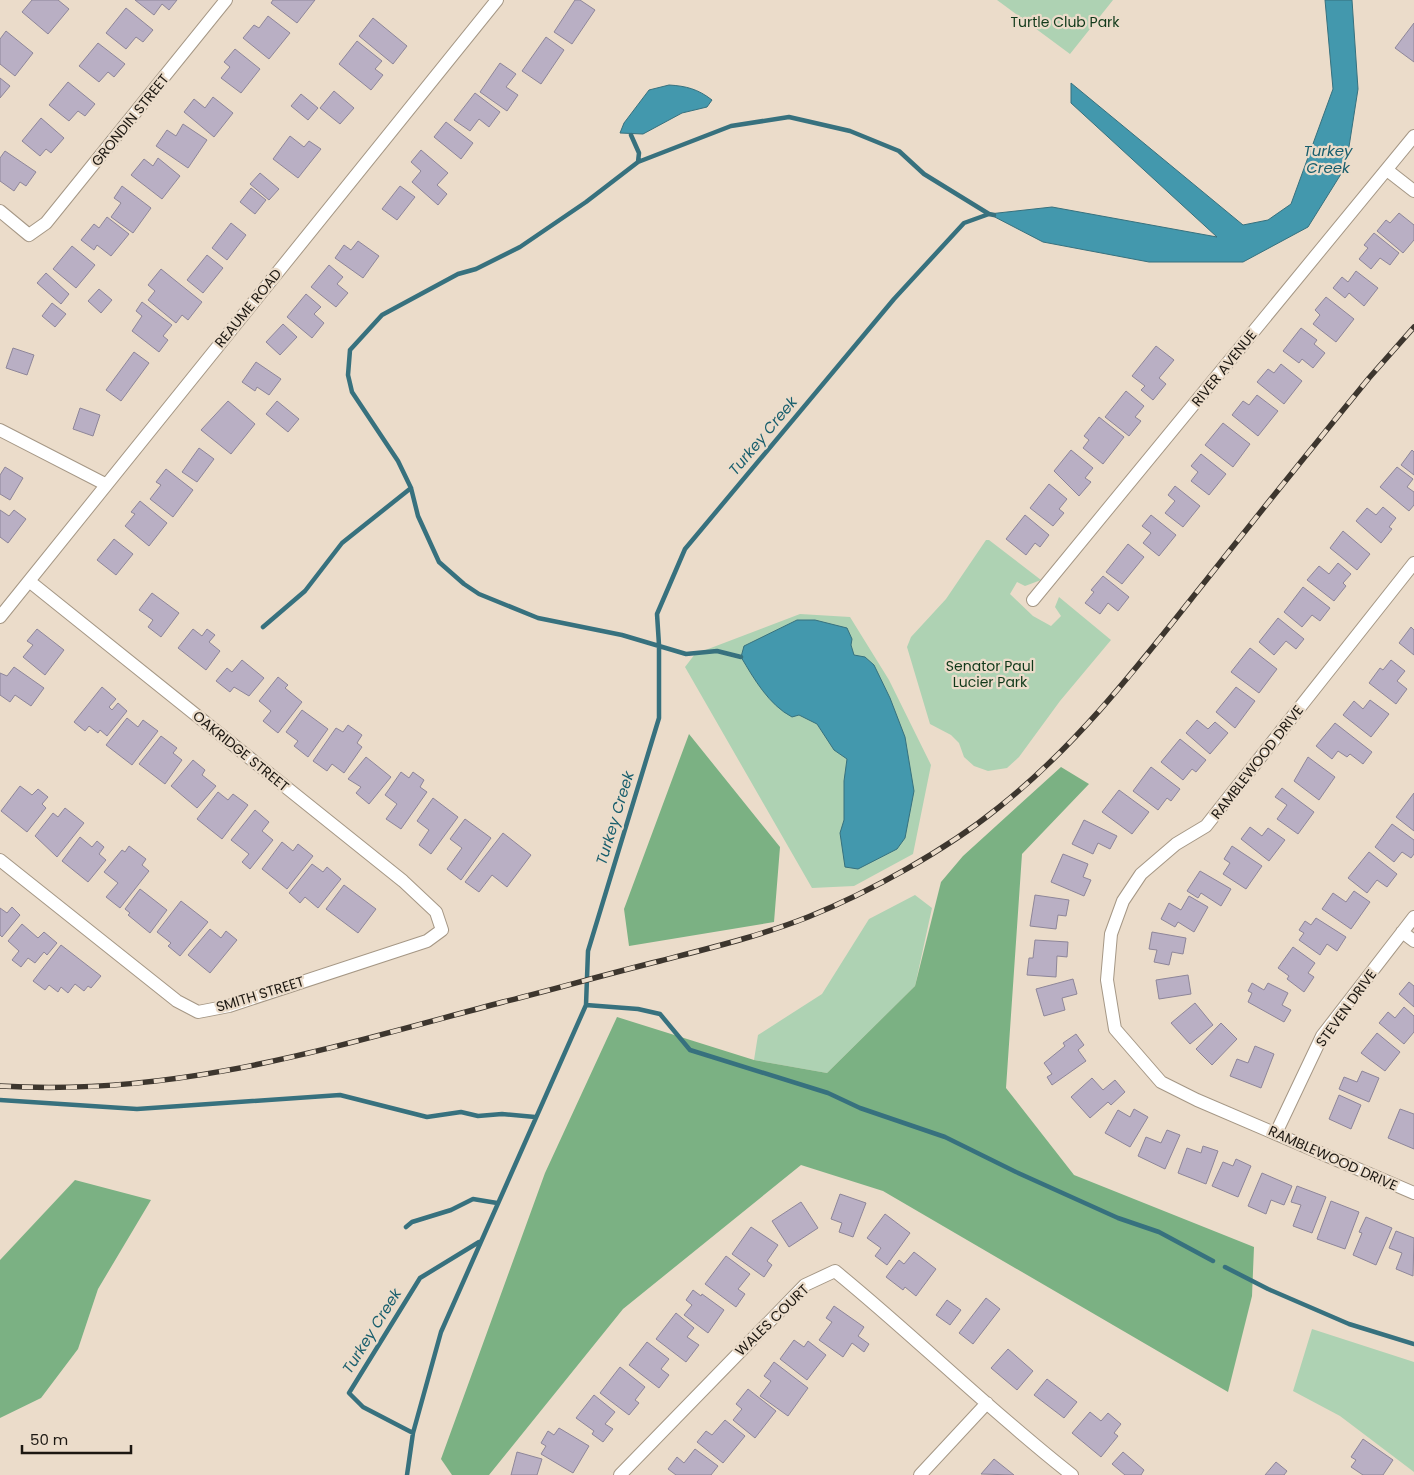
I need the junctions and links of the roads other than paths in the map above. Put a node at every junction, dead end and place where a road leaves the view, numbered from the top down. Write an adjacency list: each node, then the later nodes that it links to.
1 (226, 0): 6 (street, GRONDIN STREET)
2 (497, 0): 8 (street, REAUME ROAD)
3 (1414, 136): 4 (street, RIVER AVENUE)
4 (1387, 170): 5 (street); 11 (street, RIVER AVENUE)
5 (1414, 191)
6 (0, 211)
7 (0, 430): 8 (street)
8 (105, 484): 10 (street, REAUME ROAD)
9 (1414, 563): 18 (street, RAMBLEWOOD DRIVE)
10 (29, 581): 12 (street, REAUME ROAD); 15 (street, OAKRIDGE STREET)
11 (1033, 600)
12 (0, 617)
13 (0, 860): 15 (street, SMITH STREET)
14 (1414, 917): 16 (street, STEVEN DRIVE)
15 (442, 930)
16 (1402, 932): 17 (street); 18 (street, STEVEN DRIVE)
17 (1414, 941)
18 (1276, 1133): 19 (street, RAMBLEWOOD DRIVE)
19 (1414, 1193)
20 (987, 1403): 21 (street, WALES COURT); 22 (street); 23 (street, WALES COURT)
21 (620, 1475)
22 (920, 1475)
23 (1072, 1475)

